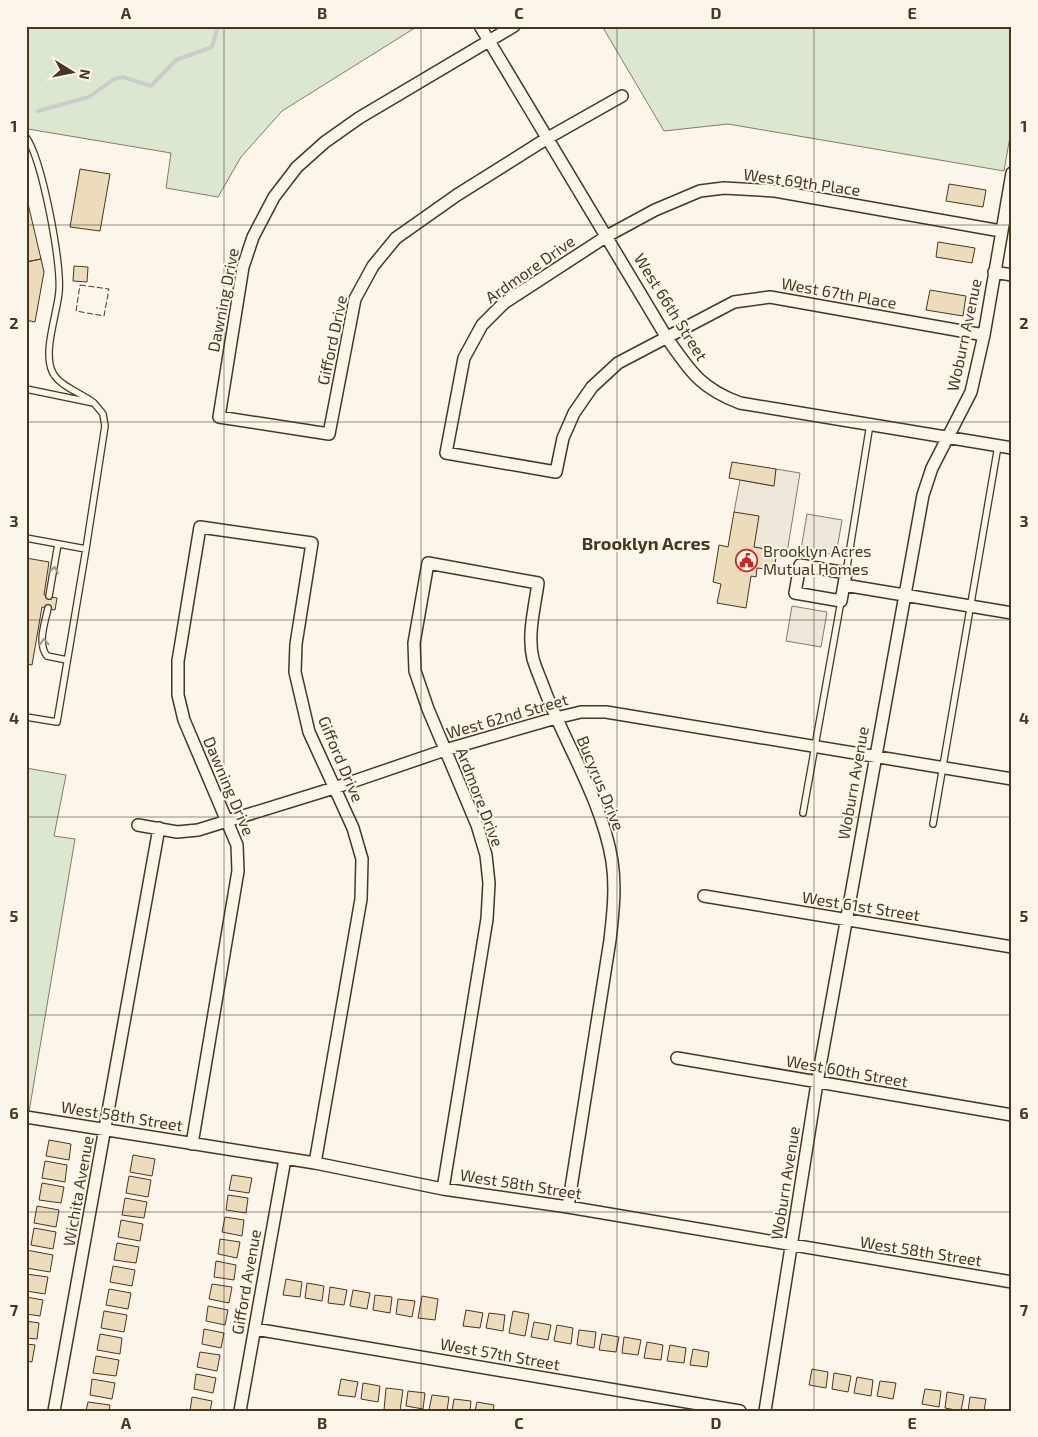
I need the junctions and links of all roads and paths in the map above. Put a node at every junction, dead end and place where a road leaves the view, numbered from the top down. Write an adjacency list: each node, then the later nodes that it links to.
1 (480, 26): 3 (street, West 66th Street)
2 (514, 26): 3 (street)
3 (488, 41): 6 (street, West 66th Street); 16 (street, Dawning Drive)
4 (622, 96): 6 (street)
5 (26, 137): 15 (lane)
6 (546, 139): 9 (street, West 66th Street); 16 (street, Gifford Drive)
7 (1012, 173): 8 (street, Woburn Avenue)
8 (1002, 231): 9 (street, West 69th Place); 10 (street, Woburn Avenue)
9 (607, 236): 13 (street, West 66th Street); 13 (street, Ardmore Drive)
10 (994, 272): 11 (street); 12 (street, Woburn Avenue)
11 (1012, 275)
12 (984, 335): 13 (street, West 67th Place); 18 (street, Woburn Avenue)
13 (666, 338): 17 (street, West 66th Street)
14 (26, 390): 15 (lane)
15 (94, 403): 24 (lane)
16 (274, 424)
17 (870, 424): 18 (street, West 66th Street); 26 (lane)
18 (949, 438): 19 (street, West 66th Street); 28 (street, Woburn Avenue)
19 (998, 446): 20 (street, West 66th Street); 31 (lane)
20 (1012, 448)
21 (257, 535): 42 (street, Gifford Drive); 44 (street, Dawning Drive)
22 (26, 538): 23 (lane)
23 (58, 544): 24 (lane); 29 (lane, one-way to 23)
24 (86, 549): 34 (lane)
25 (480, 572): 36 (street, Bucyrus Drive); 38 (street, Ardmore Drive)
26 (846, 573): 27 (street); 30 (street)
27 (844, 585): 28 (street); 30 (street)
28 (905, 595): 31 (street); 39 (street, Woburn Avenue)
29 (49, 596)
30 (841, 601): 37 (lane)
31 (971, 606): 33 (street); 40 (lane)
32 (48, 608): 34 (lane, one-way to 32)
33 (1012, 613)
34 (67, 660): 35 (lane)
35 (26, 717)
36 (556, 718): 37 (street, West 62nd Street); 38 (street, West 62nd Street); 60 (street, Bucyrus Drive)
37 (815, 746): 39 (street, West 62nd Street); 43 (lane)
38 (445, 750): 42 (street, West 62nd Street); 59 (street, Ardmore Drive)
39 (874, 755): 40 (street, West 62nd Street); 49 (street, Woburn Avenue)
40 (943, 767): 41 (street, West 62nd Street); 45 (lane)
41 (1012, 779)
42 (334, 788): 44 (street, West 62nd Street); 58 (street, Gifford Drive)
43 (803, 813)
44 (226, 821): 47 (street, West 62nd Street); 56 (street, Dawning Drive)
45 (933, 824)
46 (138, 825): 47 (street, West 62nd Street)
47 (159, 828): 55 (street, Wichita Avenue)
48 (704, 896): 49 (street, West 61st Street)
49 (845, 920): 50 (street, West 61st Street); 52 (street, Woburn Avenue)
50 (1012, 947)
51 (677, 1058): 52 (street, West 60th Street)
52 (817, 1083): 53 (street, West 60th Street); 61 (street, Woburn Avenue)
53 (1012, 1115)
54 (26, 1117): 55 (street, West 58th Street)
55 (106, 1130): 56 (street, West 58th Street); 64 (street, Wichita Avenue)
56 (192, 1144): 57 (street, West 58th Street)
57 (285, 1159): 58 (street, West 58th Street); 63 (street, Gifford Avenue)
58 (315, 1164): 59 (street, West 58th Street)
59 (443, 1189): 60 (street, West 58th Street)
60 (568, 1207): 61 (street, West 58th Street)
61 (791, 1246): 62 (street, West 58th Street); 67 (street, Woburn Avenue)
62 (1012, 1282)
63 (255, 1329): 65 (street, Gifford Avenue); 66 (street, West 57th Street)
64 (54, 1411)
65 (240, 1411)
66 (740, 1411)
67 (765, 1411)

